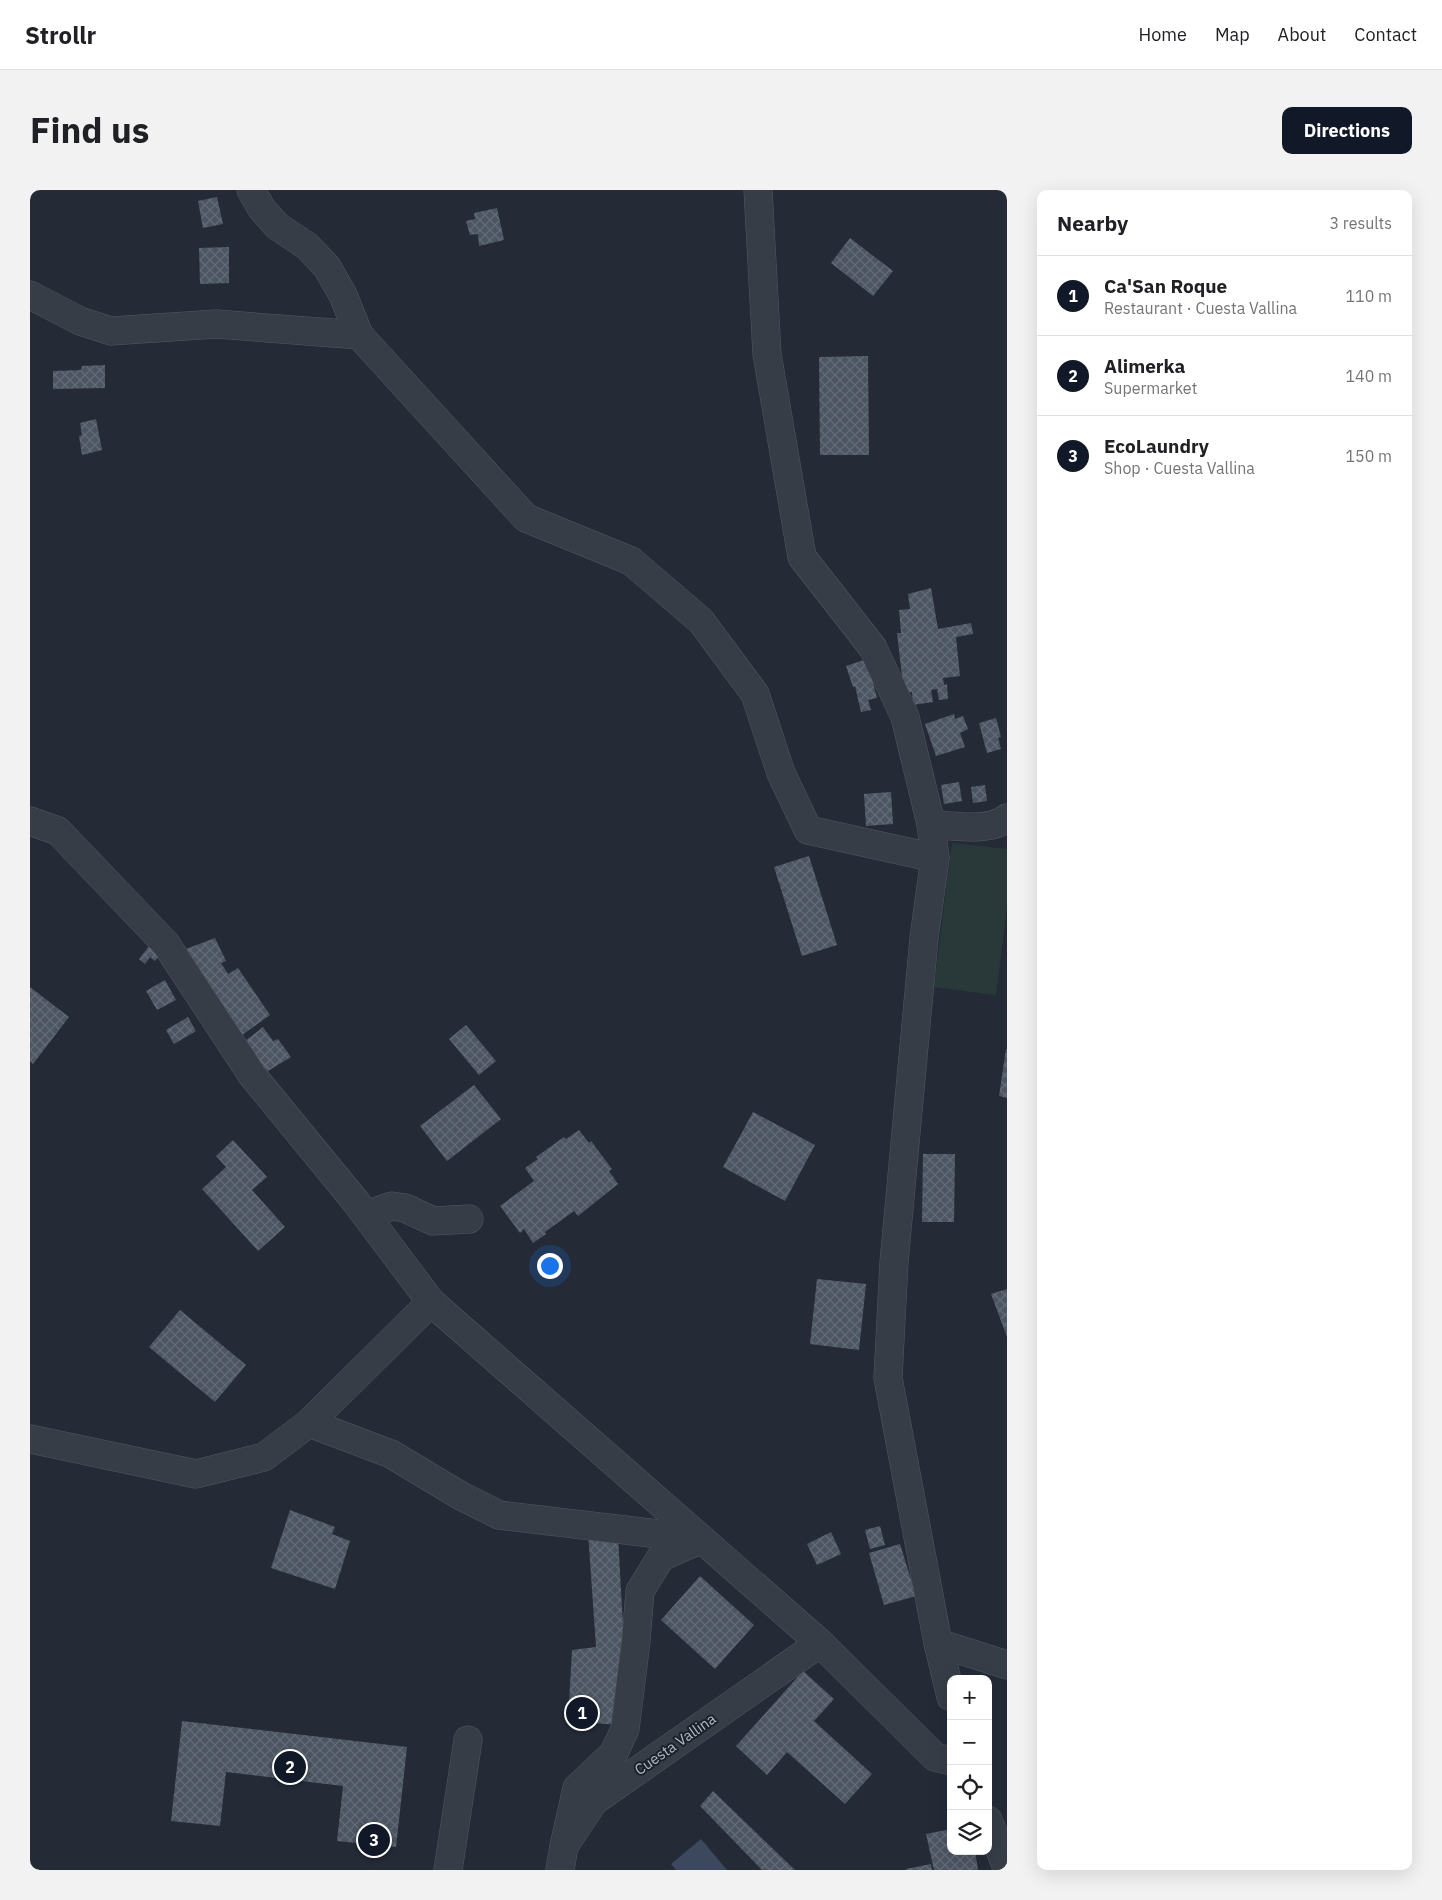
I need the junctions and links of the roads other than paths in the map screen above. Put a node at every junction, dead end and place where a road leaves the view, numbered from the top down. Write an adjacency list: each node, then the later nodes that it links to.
1 (251, 190): 4 (street)
2 (758, 190): 7 (street)
3 (30, 295): 4 (street)
4 (358, 335): 8 (street)
5 (1007, 818): 7 (street)
6 (30, 821): 9 (street)
7 (931, 824): 8 (street)
8 (935, 858): 16 (street)
9 (366, 1215): 10 (street); 11 (street)
10 (469, 1219)
11 (432, 1302): 12 (street); 14 (street)
12 (309, 1424): 13 (street); 14 (street)
13 (30, 1439)
14 (701, 1539): 15 (street); 22 (street)
15 (820, 1643): 20 (street); 22 (street, Cuesta Vallina)
16 (938, 1643): 17 (street); 18 (street)
17 (1007, 1665)
18 (947, 1680)
19 (468, 1740): 24 (street)
20 (947, 1760)
21 (992, 1830): 23 (street)
22 (562, 1858)
23 (1007, 1868)
24 (448, 1870)

